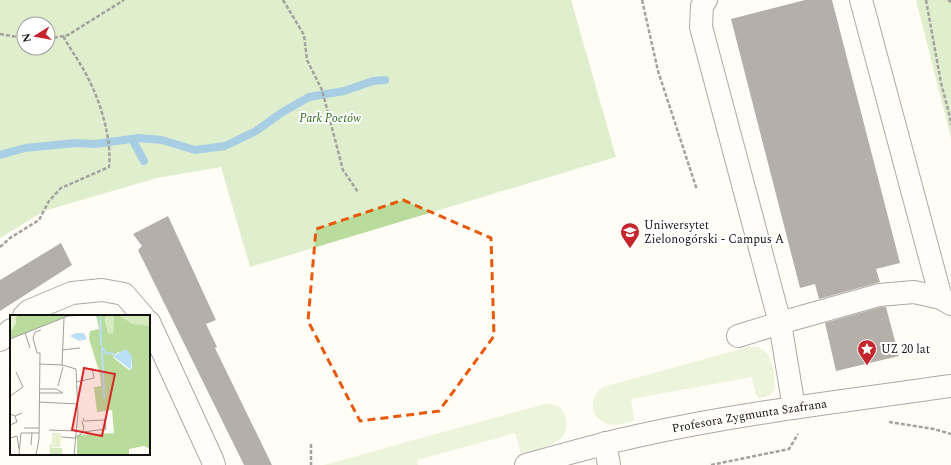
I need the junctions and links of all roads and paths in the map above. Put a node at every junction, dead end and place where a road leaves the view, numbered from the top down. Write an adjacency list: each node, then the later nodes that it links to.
1 (124, 0): 10 (path)
2 (283, 0): 16 (path)
3 (642, 0): 15 (path)
4 (706, 0): 21 (street)
5 (861, 0): 18 (street)
6 (926, 0): 13 (path)
7 (948, 0): 8 (path)
8 (951, 2)
9 (0, 34): 11 (path)
10 (63, 36): 12 (path); 17 (path)
11 (16, 37)
12 (56, 37)
13 (951, 117): 14 (path)
14 (951, 125)
15 (697, 190)
16 (358, 192)
17 (0, 247)
18 (946, 301): 21 (street)
19 (25, 315): 20 (street)
20 (143, 315)
21 (780, 323): 24 (street); 27 (street)
22 (150, 324): 34 (street)
23 (10, 331): 25 (street)
24 (738, 336)
25 (0, 340)
26 (951, 386): 27 (street, Profesora Zygmunta Szafrana)
27 (794, 408): 31 (street, Profesora Zygmunta Szafrana)
28 (882, 421): 30 (path)
29 (800, 431): 38 (path)
30 (951, 434)
31 (605, 443): 33 (street, Profesora Zygmunta Szafrana); 37 (street)
32 (311, 444): 35 (path)
33 (550, 462): 36 (street, Profesora Zygmunta Szafrana)
34 (214, 465)
35 (311, 465)
36 (526, 465)
37 (609, 465)
38 (711, 465)

